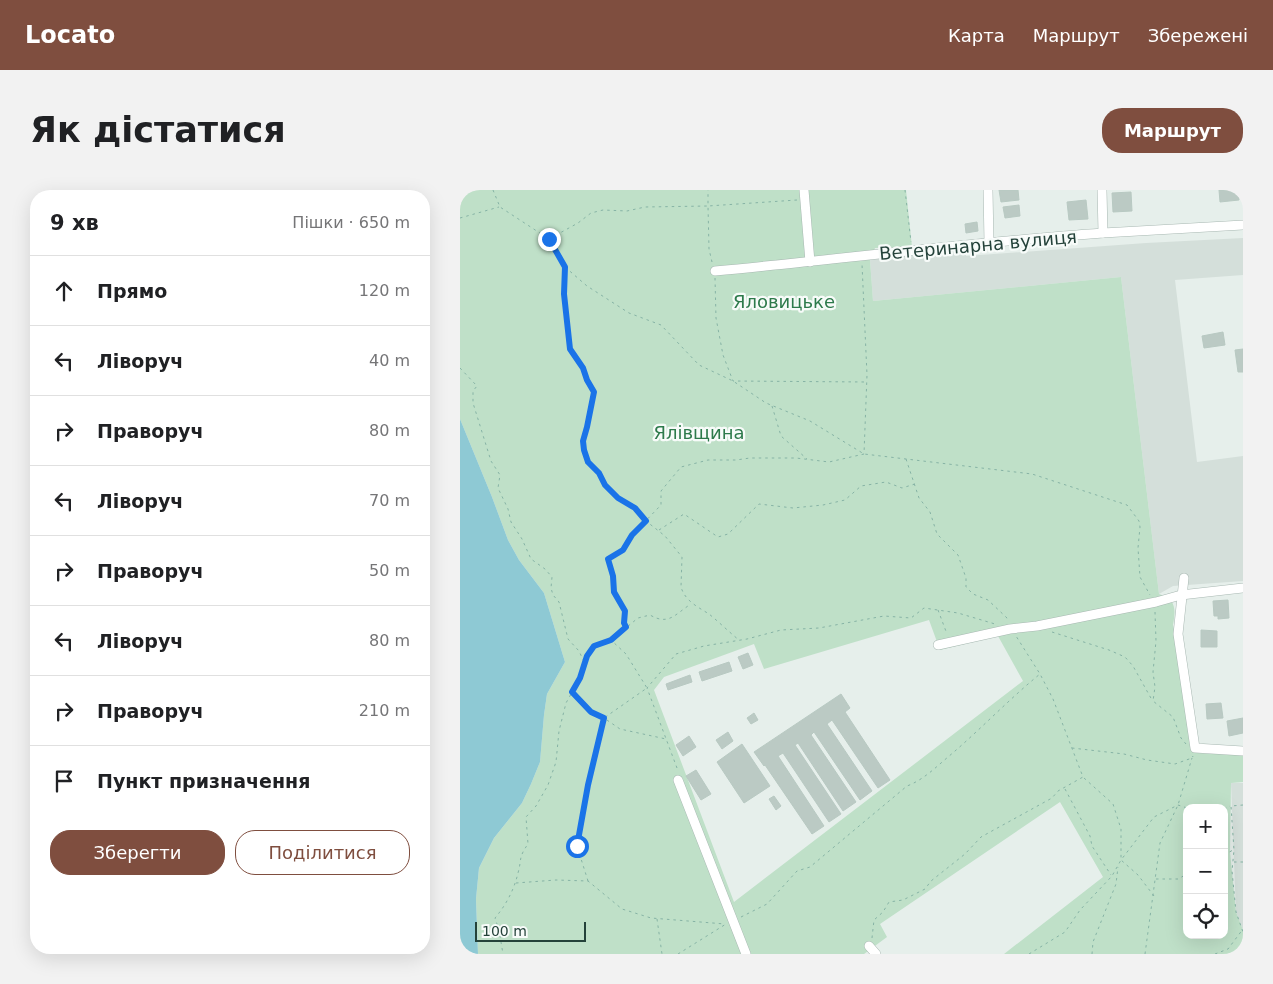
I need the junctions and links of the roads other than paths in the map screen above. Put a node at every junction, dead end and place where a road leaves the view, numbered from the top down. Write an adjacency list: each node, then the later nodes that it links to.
1 (988, 190): 6 (street)
2 (1102, 190): 5 (street)
3 (805, 195): 7 (street)
4 (1243, 225): 5 (street, Ветеринарна вулиця)
5 (1103, 233): 6 (street, Ветеринарна вулиця)
6 (989, 243): 7 (street, Ветеринарна вулиця)
7 (810, 262): 8 (street, Ветеринарна вулиця)
8 (714, 271)
9 (1184, 578): 11 (street)
10 (1243, 588): 11 (street)
11 (1182, 595): 12 (street); 13 (street)
12 (938, 645)
13 (1243, 751)
14 (678, 780): 16 (street)
15 (869, 946): 17 (street)
16 (746, 954)
17 (876, 954)

